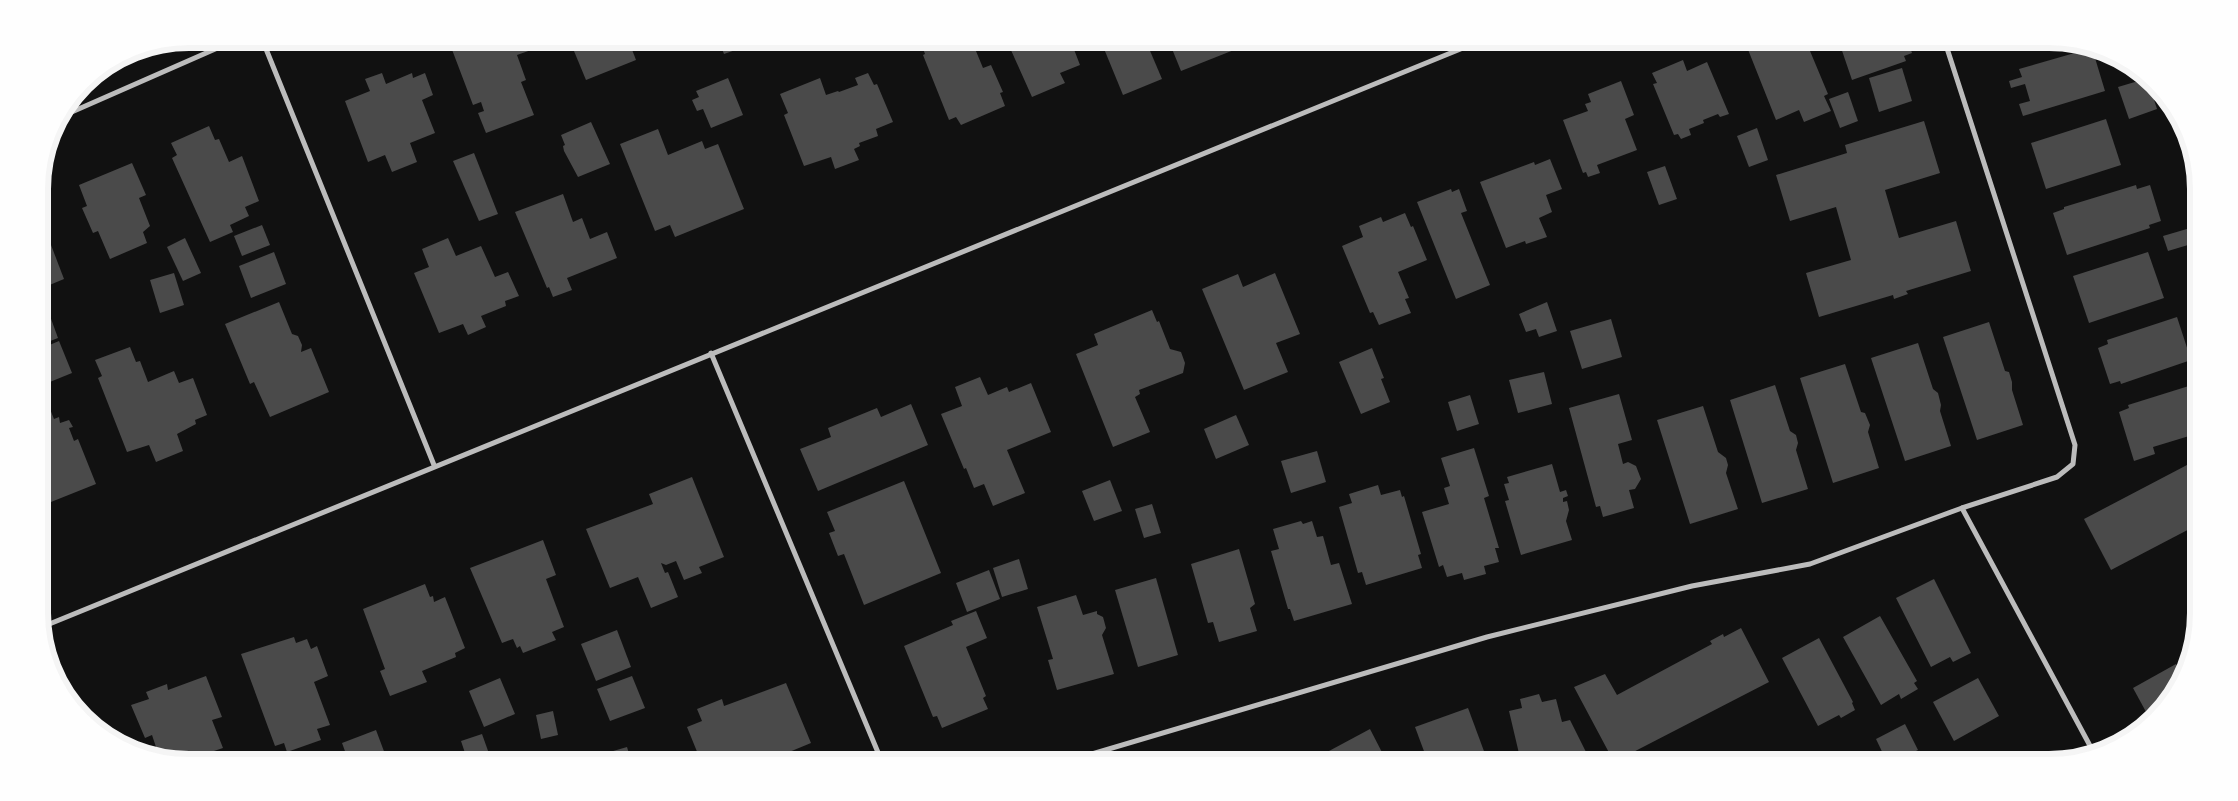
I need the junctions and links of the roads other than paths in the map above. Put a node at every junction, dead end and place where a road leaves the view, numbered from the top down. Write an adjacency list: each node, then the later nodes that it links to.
1 (1465, 47): 6 (street)
2 (1947, 47): 8 (street)
3 (218, 48): 5 (street)
4 (266, 48): 7 (street)
5 (69, 113)
6 (711, 353): 7 (street); 11 (street)
7 (434, 465): 9 (street)
8 (1962, 508): 10 (street); 12 (street)
9 (48, 624)
10 (2091, 747)
11 (879, 754)
12 (1094, 754)

